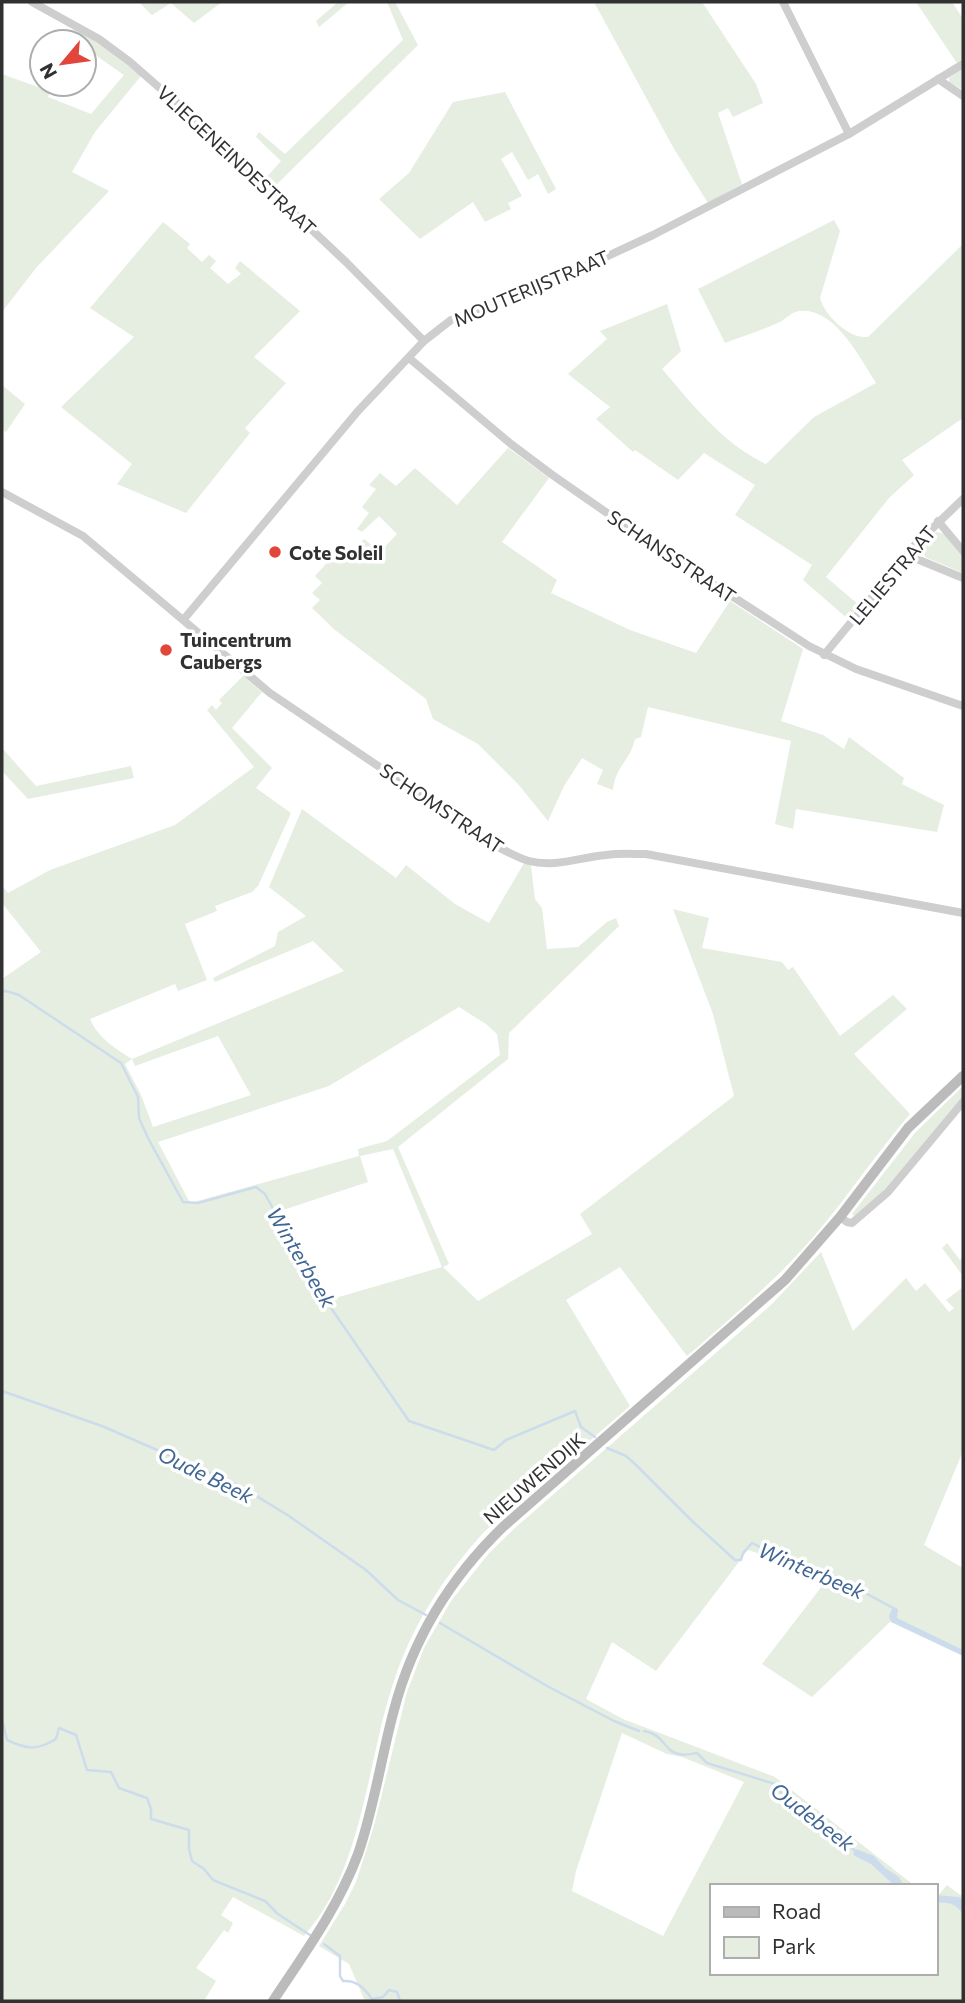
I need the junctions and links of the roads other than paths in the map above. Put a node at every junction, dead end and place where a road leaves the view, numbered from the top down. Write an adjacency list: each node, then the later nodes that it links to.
1 (32, 2): 7 (street, VLIEGENEINDESTRAAT)
2 (783, 2): 6 (street)
3 (963, 64): 4 (street, MOUTERIJSTRAAT)
4 (938, 79): 5 (street); 6 (street, MOUTERIJSTRAAT)
5 (963, 96)
6 (849, 134): 7 (street, MOUTERIJSTRAAT)
7 (424, 341): 8 (street, MOUTERIJSTRAAT)
8 (409, 358): 15 (street, MOUTERIJSTRAAT); 16 (street, SCHANSSTRAAT)
9 (2, 492): 15 (street, SCHOMSTRAAT)
10 (963, 499): 11 (street, LELIESTRAAT)
11 (938, 521): 12 (street); 13 (street, LELIESTRAAT)
12 (963, 551)
13 (907, 555): 14 (street); 16 (street, LELIESTRAAT)
14 (963, 578)
15 (184, 619): 18 (street, SCHOMSTRAAT)
16 (824, 655): 17 (street, SCHANSSTRAAT)
17 (963, 706)
18 (963, 913)
19 (963, 1076): 21 (street, NIEUWENDIJK)
20 (963, 1102): 21 (street)
21 (840, 1217): 22 (street, NIEUWENDIJK)
22 (273, 2001)

